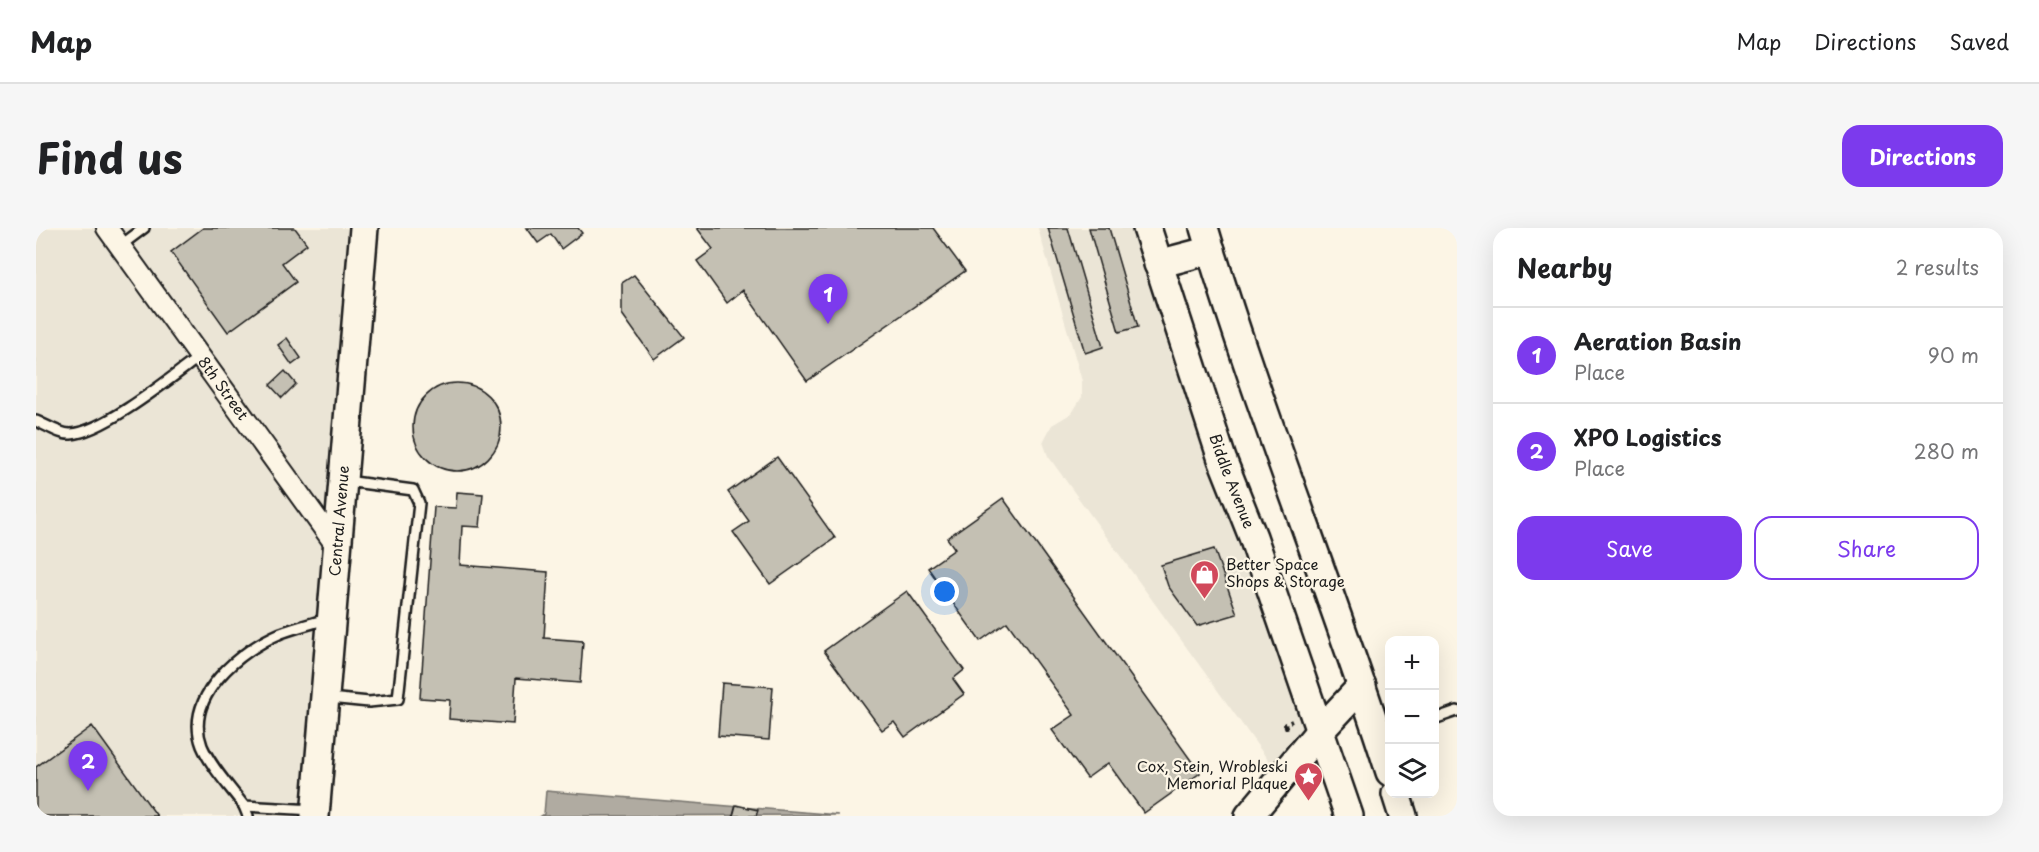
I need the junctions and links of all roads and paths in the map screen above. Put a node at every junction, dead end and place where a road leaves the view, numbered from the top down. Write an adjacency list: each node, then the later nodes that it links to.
1 (106, 228): 6 (street, 8th Street)
2 (144, 228): 6 (lane)
3 (364, 228): 10 (main road, Central Avenue)
4 (1147, 228): 7 (main road, Biddle Avenue)
5 (1207, 239): 7 (main road); 13 (main road)
6 (120, 246): 8 (street, 8th Street)
7 (1158, 264): 19 (main road, Biddle Avenue)
8 (199, 357): 9 (lane); 11 (street, 8th Street)
9 (36, 421)
10 (344, 481): 11 (main road, Central Avenue); 14 (lane)
11 (338, 548): 12 (main road, Central Avenue)
12 (332, 617): 14 (main road, Central Avenue); 22 (lane)
13 (1362, 686): 19 (main road); 20 (main road)
14 (325, 698): 23 (main road, Central Avenue)
15 (1457, 711): 16 (lane)
16 (1439, 717)
17 (1292, 721): 18 (path)
18 (1287, 729)
19 (1319, 732): 25 (main road); 26 (main road, Biddle Avenue)
20 (1384, 737)
21 (1397, 798): 27 (main road)
22 (244, 806): 23 (lane); 24 (lane)
23 (315, 813)
24 (248, 816)
25 (1248, 816)
26 (1349, 816)
27 (1403, 816)

